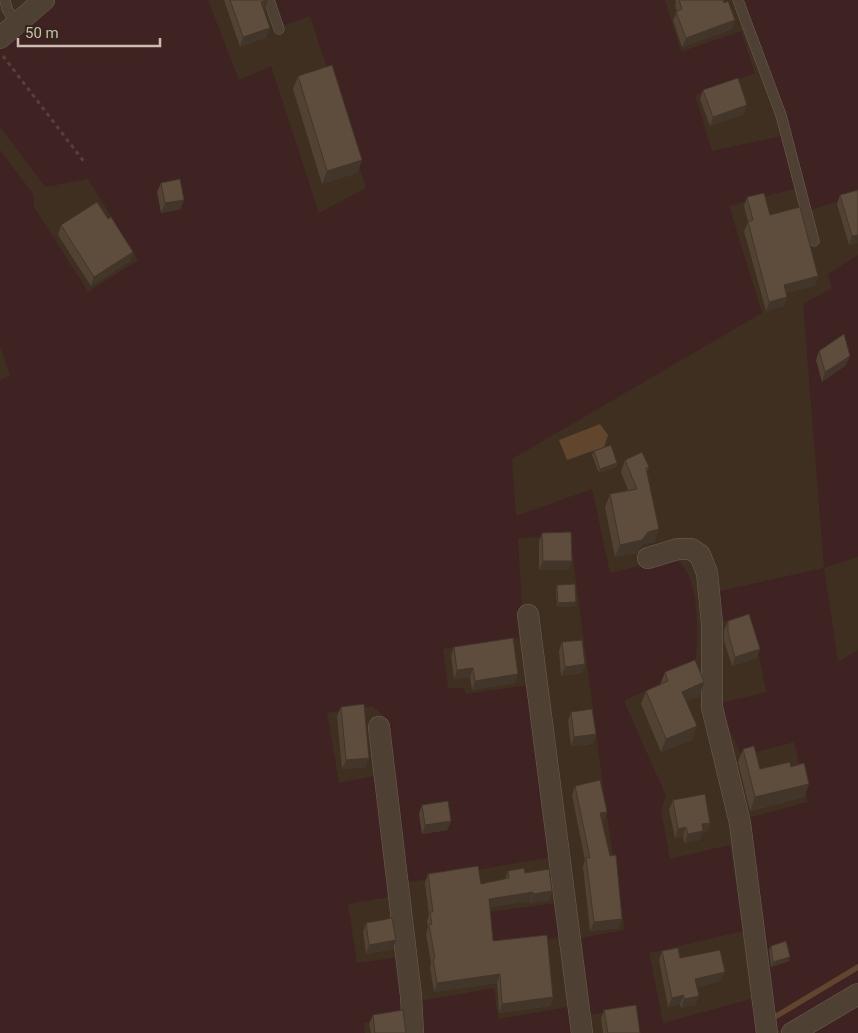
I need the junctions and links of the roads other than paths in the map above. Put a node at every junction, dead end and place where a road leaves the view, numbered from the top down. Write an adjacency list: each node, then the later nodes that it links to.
1 (5, 0): 5 (lane)
2 (44, 0): 5 (street)
3 (269, 0): 6 (lane)
4 (738, 0): 8 (lane)
5 (16, 23): 7 (street)
6 (279, 29)
7 (0, 38)
8 (814, 241)
9 (648, 558): 15 (street)
10 (528, 615): 14 (street)
11 (379, 727): 13 (street)
12 (858, 994): 16 (street)
13 (413, 1033)
14 (582, 1033)
15 (767, 1033)
16 (792, 1033)

